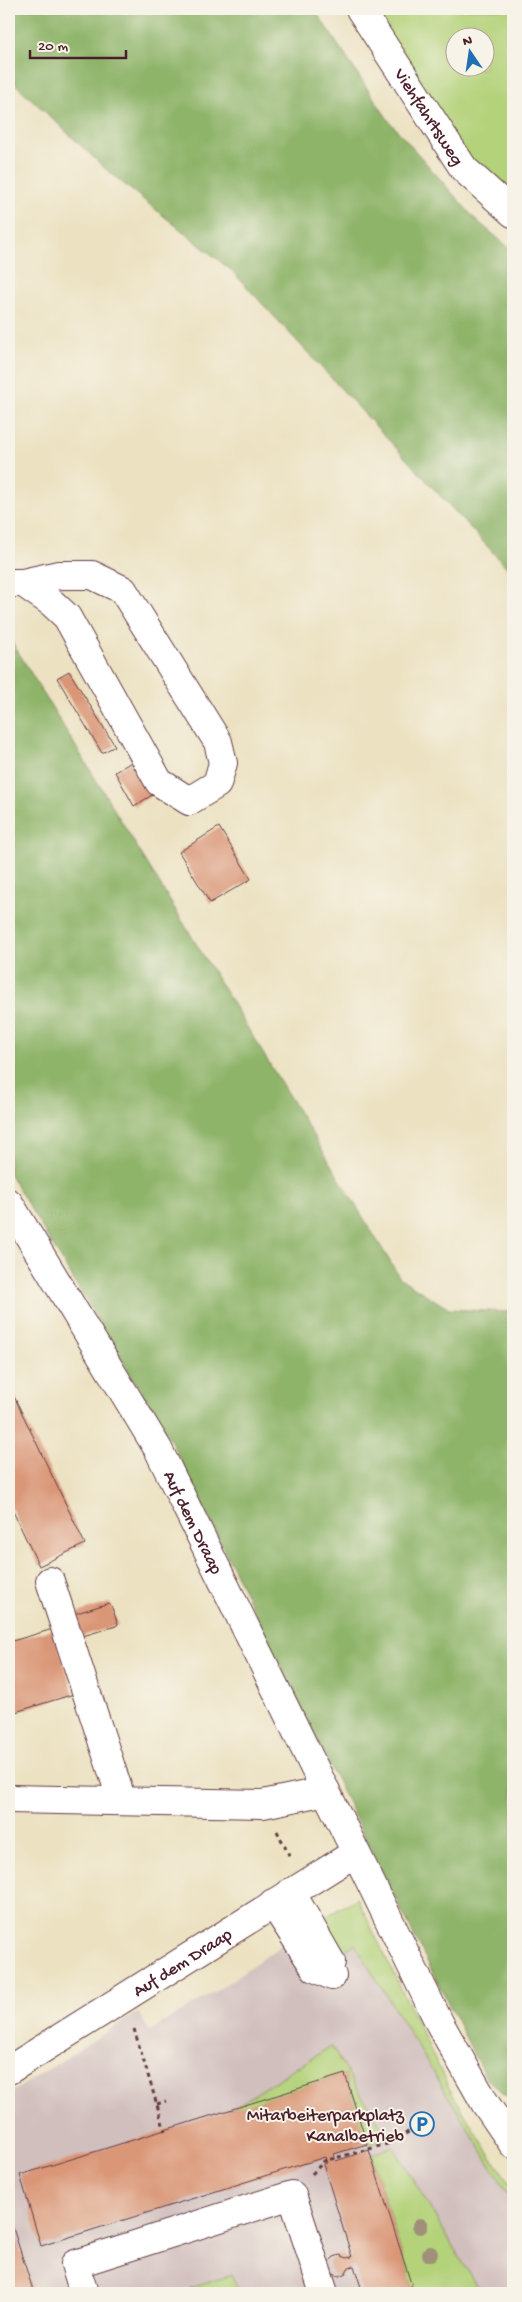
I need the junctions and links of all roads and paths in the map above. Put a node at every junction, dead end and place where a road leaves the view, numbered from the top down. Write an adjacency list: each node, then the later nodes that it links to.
1 (360, 9): 2 (street, Viehfahrtsweg)
2 (513, 213)
3 (16, 583): 3 (street)
4 (9, 1203): 6 (street, Auf dem Draap)
5 (50, 1581): 8 (street)
6 (326, 1791): 9 (street); 10 (street, Auf dem Draap)
7 (9, 1799): 8 (street)
8 (122, 1801): 9 (street)
9 (263, 1804): 11 (path)
10 (355, 1853): 11 (street, Auf dem Draap); 18 (street, Auf dem Draap)
11 (289, 1893): 12 (street, Auf dem Draap)
12 (124, 1997): 13 (street, Auf dem Draap); 15 (path)
13 (9, 2070)
14 (166, 2101): 15 (path)
15 (156, 2104): 17 (path)
16 (427, 2120): 19 (path)
17 (165, 2131)
18 (513, 2144)
19 (292, 2195): 20 (street); 21 (street)
20 (84, 2293)
21 (324, 2293)

